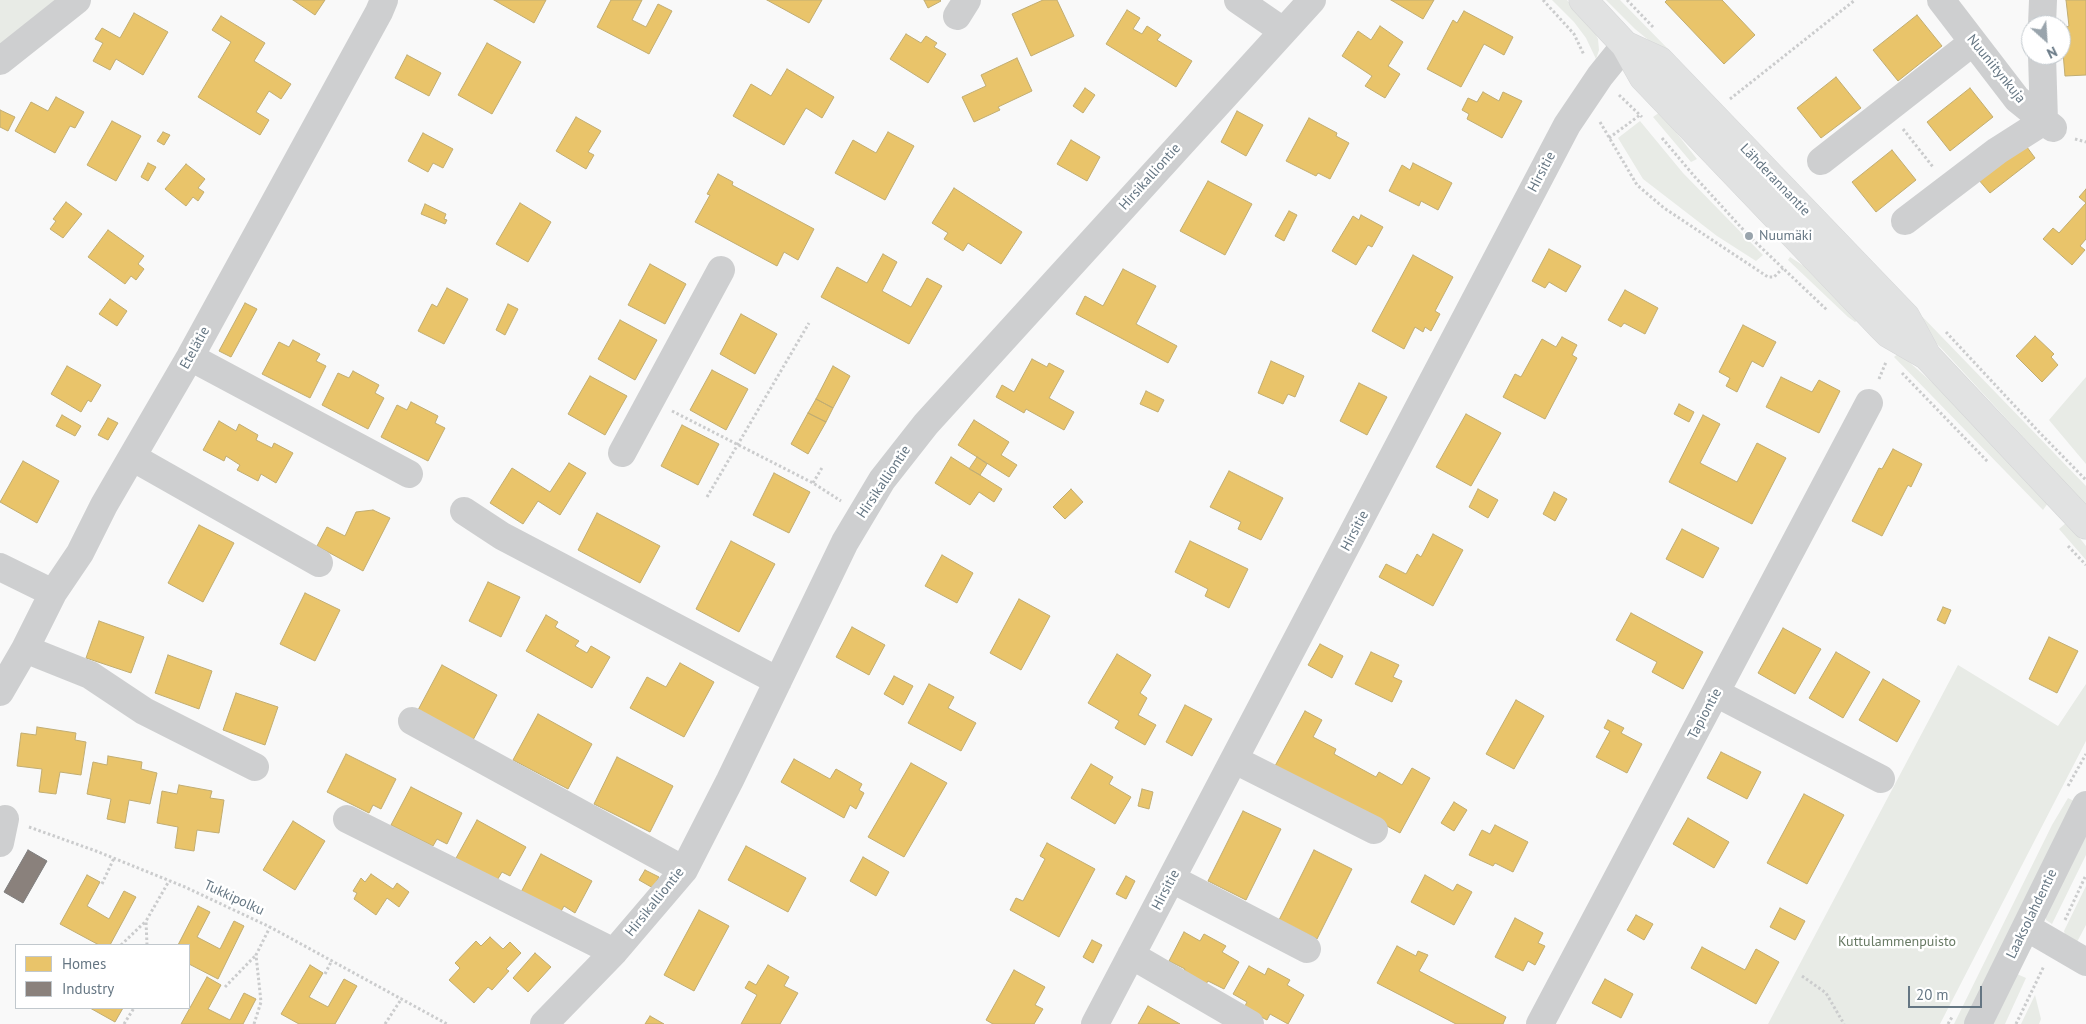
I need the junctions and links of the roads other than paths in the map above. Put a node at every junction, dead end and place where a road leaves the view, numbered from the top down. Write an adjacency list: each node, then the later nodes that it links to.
1 (77, 0): 12 (street)
2 (384, 0): 18 (street, Etelätie)
3 (1238, 0): 9 (street)
4 (1312, 0): 9 (street, Hirsikalliontie)
5 (1583, 0): 11 (main road, Lähderannantie)
6 (1941, 0): 10 (street, Nuuniitynkuja)
7 (2043, 0): 8 (street)
8 (2042, 15)
9 (1283, 32): 29 (street, Hirsikalliontie)
10 (1973, 42): 14 (street, Nuuniitynkuja); 15 (street)
11 (1624, 45): 24 (main road, Lähderannantie); 33 (street, Hirsitie)
12 (0, 61)
13 (2043, 65): 14 (street)
14 (2051, 126): 16 (street)
15 (1821, 161)
16 (1905, 221)
17 (722, 270): 20 (street)
18 (190, 357): 21 (street, Etelätie); 22 (street)
19 (1869, 403): 31 (street, Tapiontie)
20 (622, 453)
21 (132, 456): 25 (street); 27 (street, Etelätie)
22 (409, 474)
23 (464, 511): 29 (street)
24 (2086, 525)
25 (319, 563)
26 (0, 567): 27 (street)
27 (53, 593): 28 (street, Etelätie)
28 (26, 649): 30 (street, Etelätie); 34 (street)
29 (778, 682): 39 (street, Hirsikalliontie)
30 (0, 692)
31 (1716, 693): 35 (street); 49 (street, Tapiontie)
32 (412, 721): 39 (street)
33 (1235, 760): 38 (street); 40 (street, Hirsitie)
34 (255, 767)
35 (1882, 779)
36 (2086, 805): 41 (street, Laaksolahdentie)
37 (347, 819): 43 (street)
38 (1374, 830)
39 (684, 870): 43 (street, Hirsikalliontie)
40 (1172, 879): 42 (street); 44 (street, Hirsitie)
41 (2026, 927): 45 (street); 50 (street, Laaksolahdentie)
42 (1307, 949)
43 (614, 952): 46 (street, Hirsikalliontie)
44 (1131, 956): 47 (street, Hirsitie); 48 (street)
45 (2086, 962)
46 (544, 1024)
47 (1095, 1024)
48 (1250, 1024)
49 (1540, 1024)
50 (1978, 1024)

